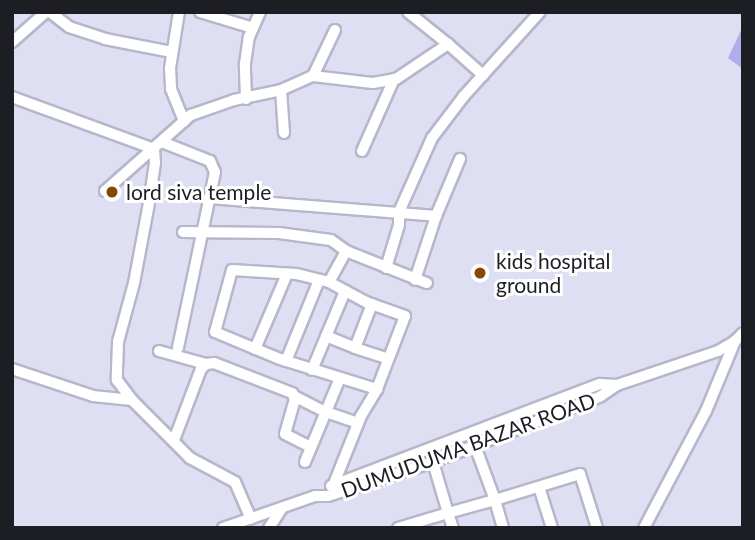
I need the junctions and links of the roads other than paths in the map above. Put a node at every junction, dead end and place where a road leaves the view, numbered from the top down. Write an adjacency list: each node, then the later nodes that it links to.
1 (48, 12): 9 (street); 11 (street)
2 (179, 12): 11 (street)
3 (200, 12): 7 (street)
4 (260, 12): 7 (street)
5 (408, 12): 10 (street)
6 (540, 12): 12 (street)
7 (253, 27): 17 (street)
8 (335, 30): 13 (street)
9 (12, 42)
10 (449, 44): 12 (street); 14 (street)
11 (172, 52): 18 (street)
12 (483, 75): 25 (street)
13 (313, 76): 14 (street); 15 (street)
14 (394, 79): 21 (street)
15 (281, 90): 17 (street); 19 (street)
16 (12, 97): 20 (street)
17 (246, 99): 18 (street)
18 (184, 122): 20 (street)
19 (284, 133)
20 (158, 145): 23 (street); 24 (street); 52 (street)
21 (362, 150)
22 (460, 159): 26 (street)
23 (106, 191)
24 (209, 198): 25 (street); 27 (street)
25 (399, 212): 26 (street); 30 (street)
26 (436, 216): 32 (street)
27 (202, 230): 28 (street); 29 (street); 39 (street)
28 (183, 232)
29 (346, 251): 30 (street); 33 (street)
30 (386, 268): 32 (street)
31 (287, 274): 33 (street); 41 (street); 41 (street)
32 (415, 280): 34 (street)
33 (324, 281): 35 (street); 44 (street)
34 (427, 283)
35 (345, 291): 36 (street); 37 (street)
36 (372, 304): 40 (street); 43 (street)
37 (326, 335): 40 (street); 47 (street)
38 (739, 337): 49 (street, DUMUDUMA BAZAR ROAD); 75 (street)
39 (178, 348)
40 (355, 348): 43 (street)
41 (255, 349): 44 (street)
42 (159, 351): 45 (street)
43 (388, 359): 50 (street)
44 (286, 361): 47 (street)
45 (206, 364): 51 (street); 55 (street)
46 (12, 369): 52 (street)
47 (312, 370): 48 (street)
48 (340, 378): 50 (street); 53 (street)
49 (617, 385): 56 (street, DUMUDUMA BAZAR ROAD); 60 (street)
50 (377, 389): 54 (street)
51 (295, 396): 53 (street); 57 (street)
52 (132, 400): 55 (street)
53 (326, 412): 54 (street); 57 (street)
54 (358, 423): 60 (street)
55 (174, 440): 66 (street)
56 (475, 446): 59 (street, DUMUDUMA BAZAR ROAD); 63 (street)
57 (311, 447): 58 (street)
58 (305, 461)
59 (433, 462): 62 (street, DUMUDUMA BAZAR ROAD); 65 (street)
60 (332, 486): 62 (street)
61 (539, 487): 63 (street); 73 (street); 74 (street)
62 (315, 496): 64 (street, DUMUDUMA BAZAR ROAD)
63 (495, 500): 65 (street); 72 (street)
64 (282, 508): 66 (street, DUMUDUMA BAZAR ROAD); 69 (street)
65 (448, 513): 67 (street); 71 (street)
66 (251, 519): 68 (street, DUMUDUMA BAZAR ROAD)
67 (412, 526): 70 (street)
68 (223, 528)
69 (269, 528)
70 (398, 528)
71 (453, 528)
72 (503, 528)
73 (552, 528)
74 (597, 528)
75 (644, 528)

